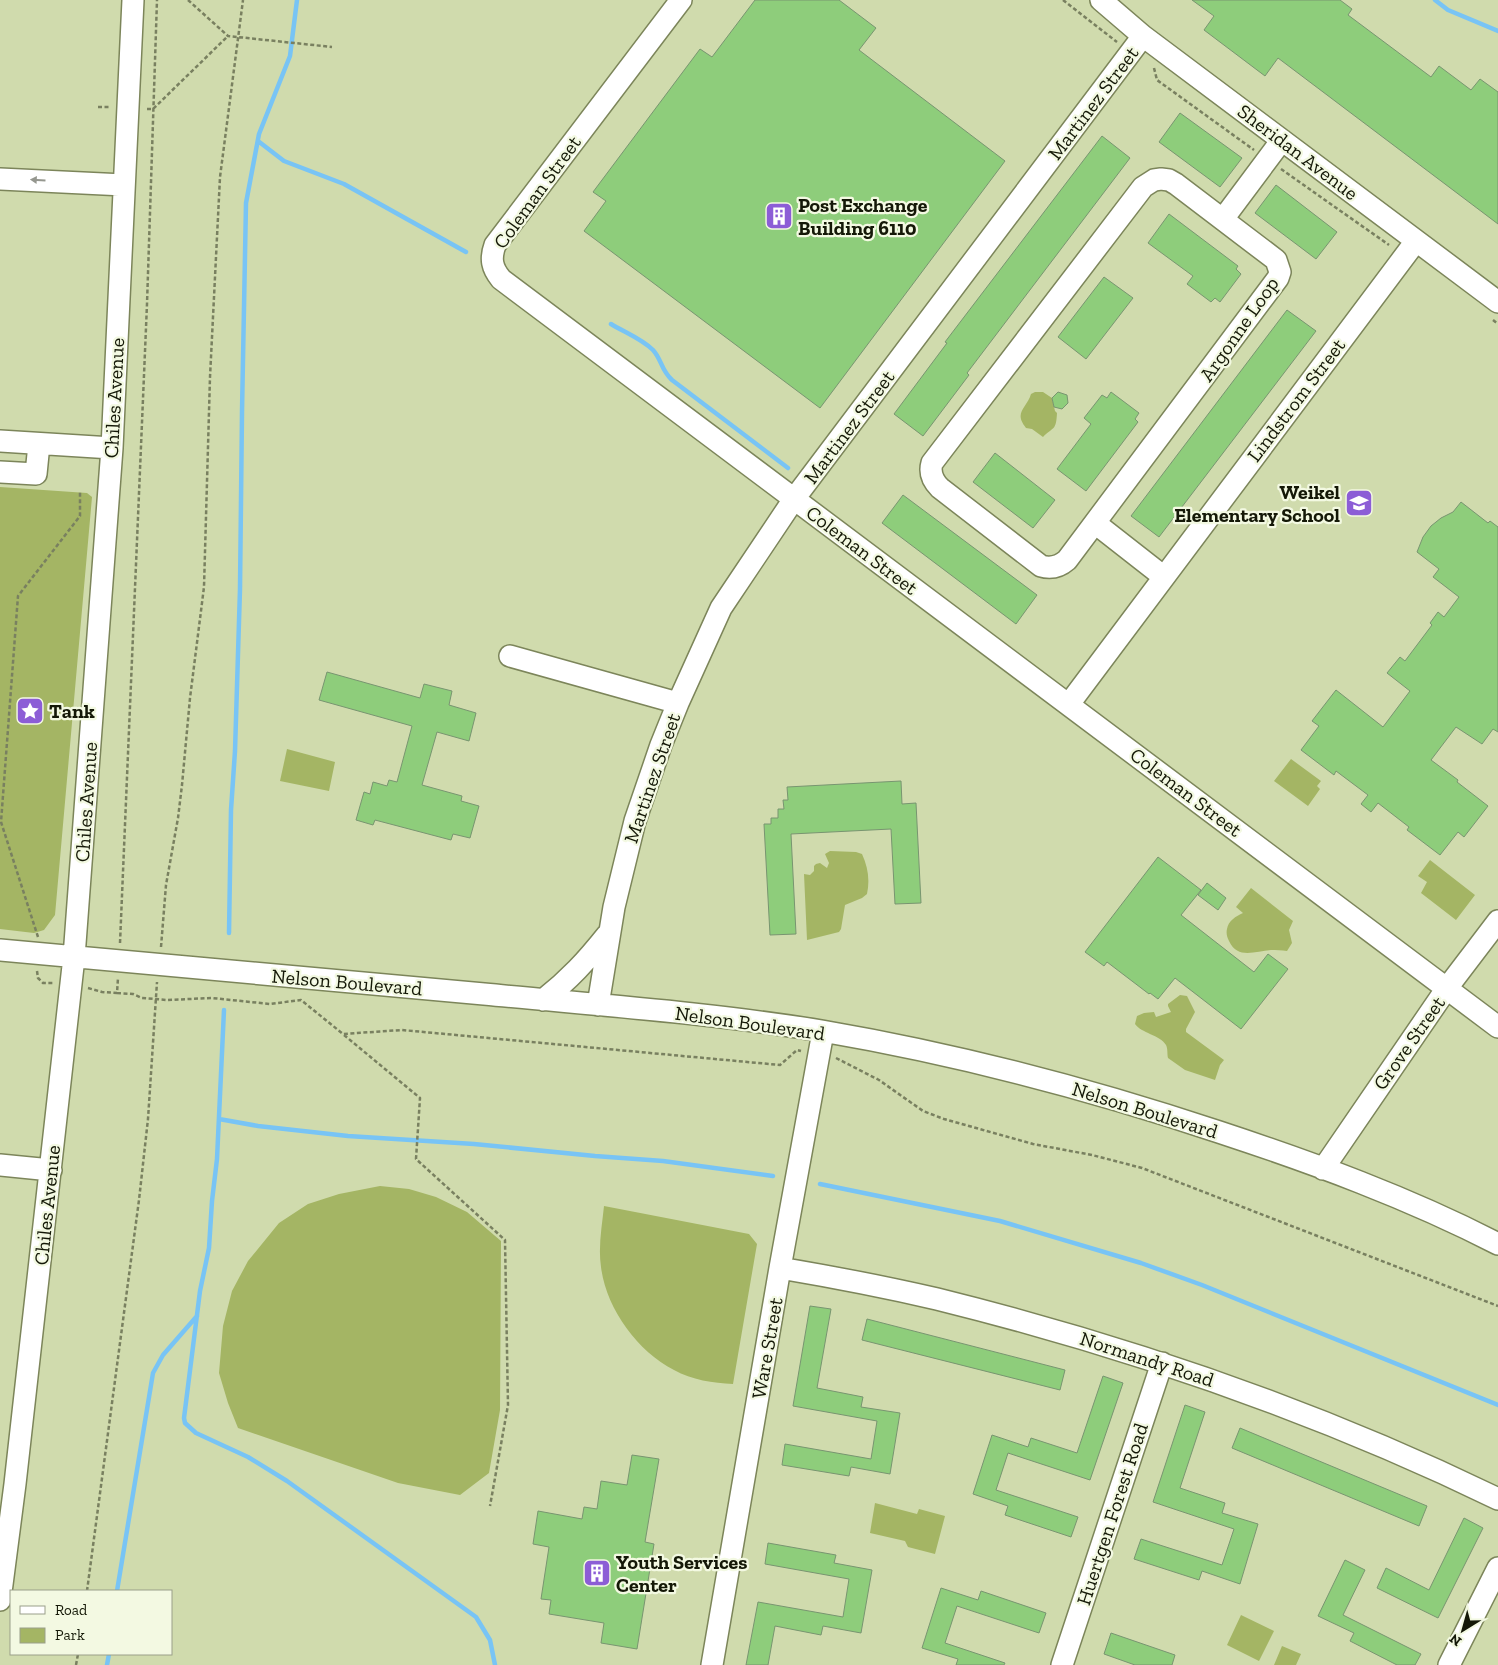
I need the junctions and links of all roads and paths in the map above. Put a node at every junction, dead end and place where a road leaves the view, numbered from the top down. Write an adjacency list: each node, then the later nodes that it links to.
1 (133, 0): 12 (street, Chiles Avenue)
2 (157, 0): 13 (path)
3 (188, 0): 7 (path)
4 (243, 0): 9 (path)
5 (681, 0): 25 (street, Coleman Street)
6 (1101, 0): 8 (street, Sheridan Avenue)
7 (228, 36): 9 (path); 13 (path)
8 (1143, 36): 14 (street, Sheridan Avenue); 25 (street, Martinez Street)
9 (238, 37): 10 (path); 37 (path)
10 (332, 47)
11 (98, 107): 12 (path)
12 (128, 108): 13 (path); 16 (street, Chiles Avenue)
13 (153, 109): 36 (path)
14 (1282, 140): 17 (street); 18 (street, Sheridan Avenue)
15 (0, 179): 16 (street, one-way to 15)
16 (124, 185): 22 (street, Chiles Avenue)
17 (1223, 219): 26 (street, Argonne Loop); 26 (street, Argonne Loop)
18 (1416, 241): 19 (street, Sheridan Avenue); 27 (street, Lindstrom Street)
19 (1498, 302)
20 (0, 441): 21 (street)
21 (39, 444): 22 (street); 23 (street)
22 (112, 448): 35 (street, Chiles Avenue)
23 (0, 472)
24 (80, 491): 34 (path)
25 (794, 499): 29 (street, Martinez Street); 30 (street, Coleman Street)
26 (1095, 523): 27 (street)
27 (1164, 577): 30 (street, Lindstrom Street)
28 (510, 656): 29 (street)
29 (678, 703): 32 (street, Martinez Street)
30 (1069, 704): 39 (street, Coleman Street)
31 (1498, 921): 39 (street, Grove Street)
32 (609, 933): 40 (street); 41 (street, Martinez Street)
33 (0, 950): 34 (street, Nelson Boulevard)
34 (38, 953): 35 (street, Nelson Boulevard); 38 (path)
35 (74, 957): 36 (street, Nelson Boulevard); 38 (street, Chiles Avenue)
36 (119, 961): 37 (street, Nelson Boulevard); 38 (path)
37 (159, 964): 40 (street, Nelson Boulevard); 56 (path)
38 (71, 986): 47 (street, Chiles Avenue)
39 (1447, 988): 42 (street, Coleman Street); 46 (street, Grove Street)
40 (543, 1000): 41 (street, Nelson Boulevard)
41 (598, 1005): 43 (street, Nelson Boulevard)
42 (1498, 1027)
43 (823, 1032): 46 (street, Nelson Boulevard); 51 (street, Ware Street)
44 (343, 1034): 54 (path)
45 (0, 1165): 47 (street)
46 (1323, 1168): 48 (street, Nelson Boulevard)
47 (51, 1170): 57 (street, Chiles Avenue)
48 (1472, 1230): 49 (street, Nelson Boulevard); 50 (street, Nelson Boulevard)
49 (1498, 1239)
50 (1498, 1244)
51 (780, 1268): 52 (street, Normandy Road); 58 (street, Ware Street)
52 (1162, 1363): 53 (street, Normandy Road); 59 (street, Huertgen Forest Road)
53 (1498, 1499)
54 (490, 1506)
55 (1498, 1568): 60 (street)
56 (87, 1590)
57 (0, 1600)
58 (712, 1665)
59 (1062, 1665)
60 (1449, 1665)

